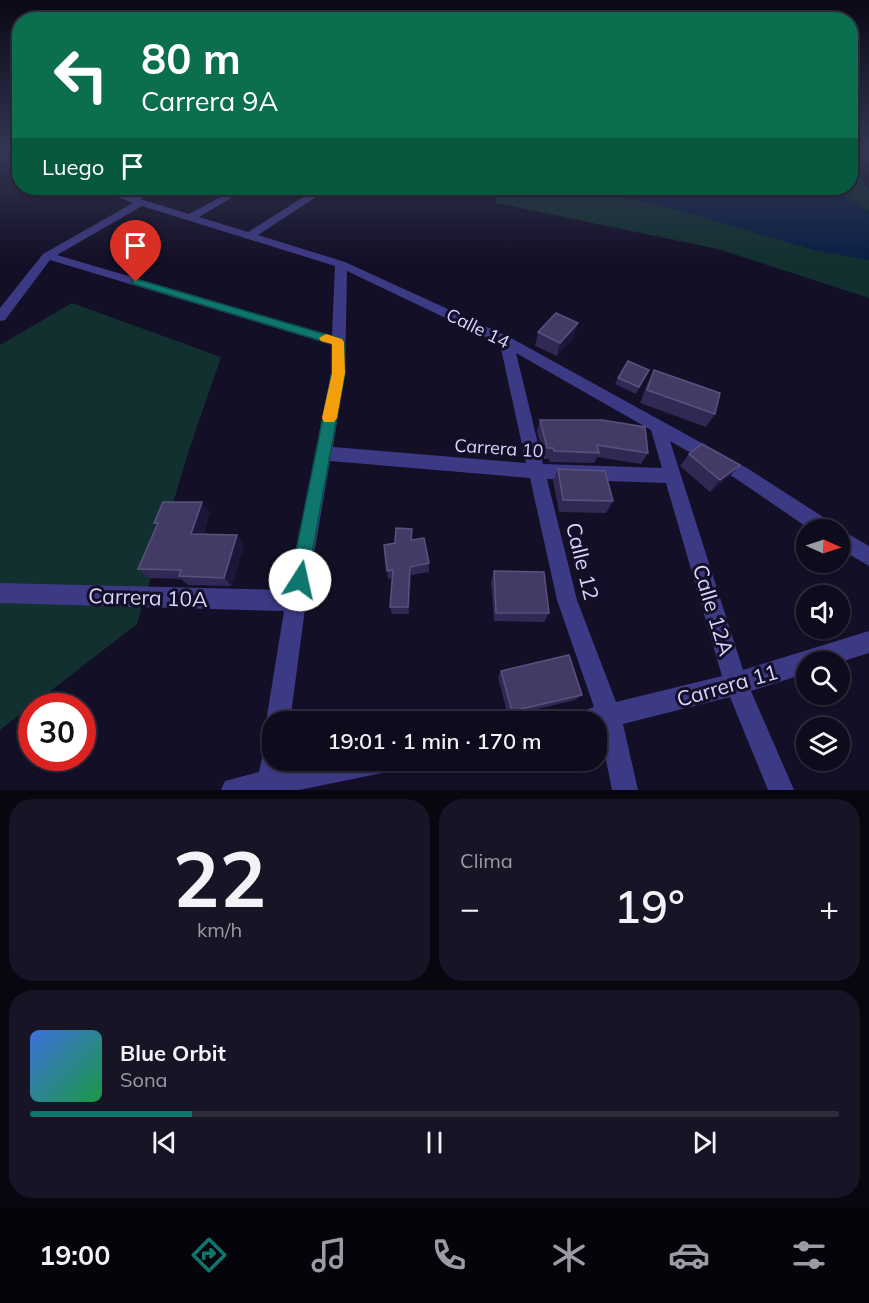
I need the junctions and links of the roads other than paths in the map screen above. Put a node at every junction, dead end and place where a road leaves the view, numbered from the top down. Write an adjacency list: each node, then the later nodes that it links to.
1 (119, 195): 5 (street, Calle 14)
2 (147, 195): 5 (street)
3 (231, 195): 6 (street)
4 (307, 195): 7 (street)
5 (136, 201): 6 (street, Calle 14); 8 (street)
6 (190, 218): 7 (street, Calle 14)
7 (249, 236): 9 (street, Calle 14)
8 (47, 256): 10 (street); 12 (street)
9 (341, 264): 11 (street, Calle 14); 12 (street)
10 (0, 317)
11 (506, 341): 13 (street, Calle 14); 15 (street, Calle 12)
12 (338, 342): 14 (street)
13 (658, 426): 16 (street, Calle 12A); 17 (street, Calle 14)
14 (322, 453): 15 (street, Carrera 10); 21 (street)
15 (537, 471): 16 (street, Carrera 10); 25 (street, Calle 12)
16 (673, 476): 23 (street, Calle 12A)
17 (810, 519)
18 (850, 545): 19 (street)
19 (869, 557)
20 (0, 593): 21 (street, Carrera 10A)
21 (296, 601): 24 (street)
22 (869, 642): 23 (street, Carrera 11)
23 (736, 684): 25 (street, Carrera 11); 31 (street, Calle 12A)
24 (280, 711)
25 (609, 716): 30 (street, Calle 12)
26 (271, 771): 28 (street)
27 (339, 771): 28 (street)
28 (269, 787): 29 (street)
29 (234, 790)
30 (625, 790)
31 (781, 790)

